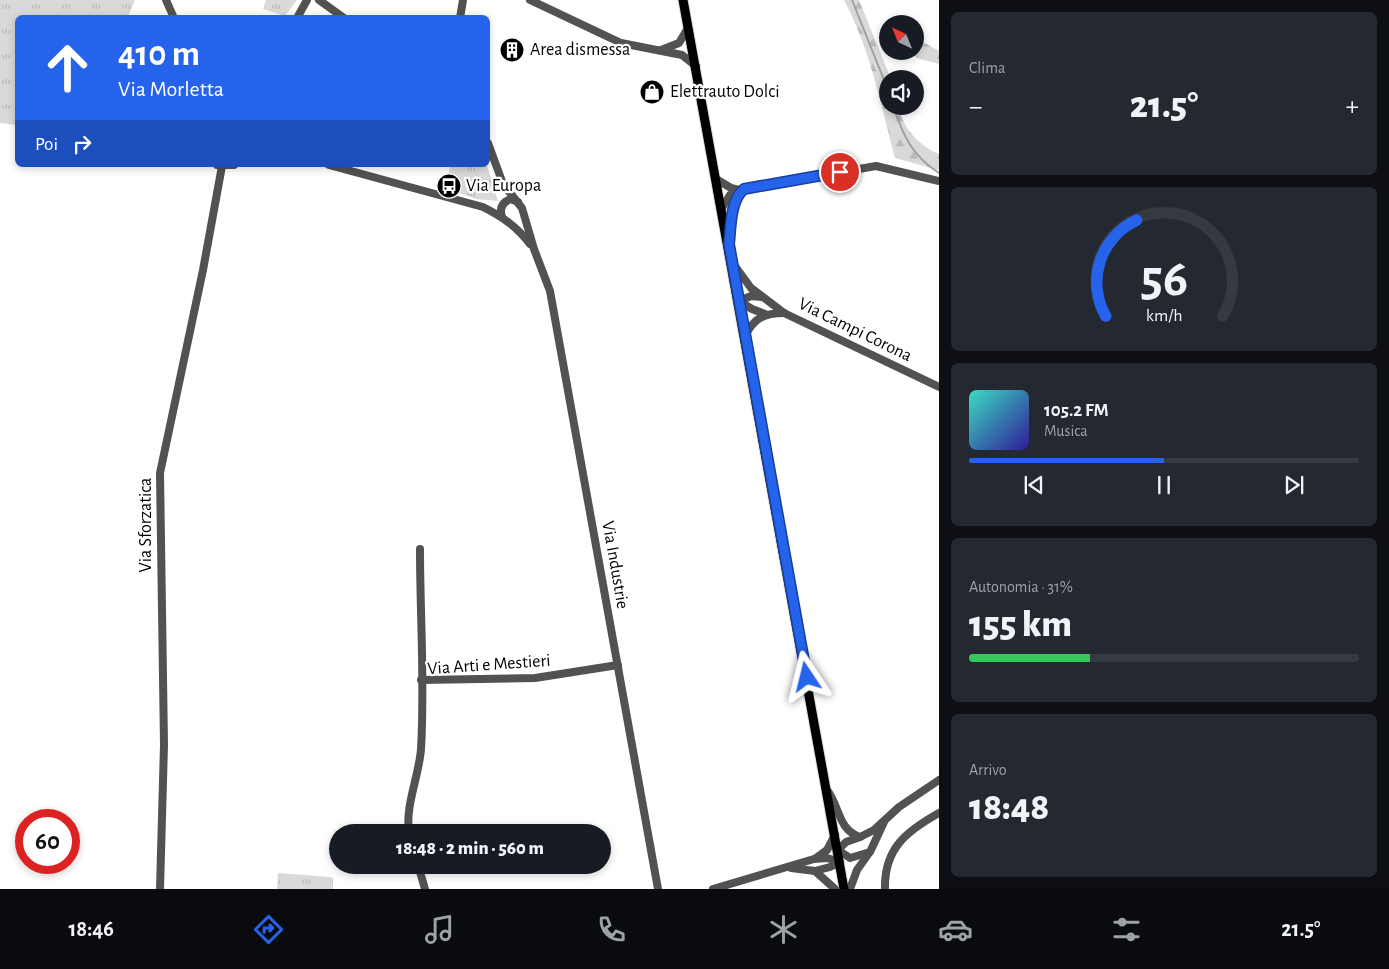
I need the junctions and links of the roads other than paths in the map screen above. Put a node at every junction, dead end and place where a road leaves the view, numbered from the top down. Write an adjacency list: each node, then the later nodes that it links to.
1 (166, 0): 7 (street)
2 (307, 0): 8 (street)
3 (319, 0): 9 (street)
4 (464, 0): 10 (street)
5 (530, 0): 12 (street)
6 (683, 0): 11 (main road)
7 (173, 15)
8 (298, 15)
9 (340, 15)
10 (461, 15)
11 (688, 28): 12 (street); 13 (main road)
12 (659, 50): 13 (street)
13 (696, 66): 17 (main road)
14 (490, 148): 19 (street, Via Industrie)
15 (219, 167): 52 (street, Via Sforzatica)
16 (336, 167): 23 (street)
17 (716, 179): 20 (street); 24 (main road)
18 (939, 181): 20 (street)
19 (503, 184): 21 (street, Via Industrie); 22 (street, Via Industrie)
20 (742, 189): 24 (street); 26 (street)
21 (503, 203): 22 (street); 23 (street); 25 (street, Via Industrie)
22 (521, 206): 25 (street); 27 (street, Via Industrie)
23 (483, 207): 25 (street)
24 (722, 208): 26 (main road)
25 (505, 218): 27 (street, Via Industrie)
26 (729, 244): 28 (main road)
27 (534, 249): 36 (street, Via Industrie)
28 (732, 262): 29 (street, Via Campi Corona); 30 (main road)
29 (764, 298): 30 (street); 31 (street, Via Campi Corona)
30 (739, 301): 32 (street, Via Campi Corona); 33 (main road)
31 (784, 313): 32 (street, Via Campi Corona); 34 (street, Via Campi Corona)
32 (765, 314): 33 (street)
33 (745, 336): 39 (main road)
34 (939, 387)
35 (420, 549): 37 (street)
36 (618, 665): 37 (street, Via Arti e Mestieri); 54 (street, Via Industrie)
37 (421, 680): 42 (street, Via Arti e Mestieri)
38 (939, 780): 41 (street)
39 (827, 790): 43 (main road); 44 (street)
40 (939, 813): 59 (street)
41 (885, 820): 44 (street); 46 (street)
42 (408, 824)
43 (835, 834): 45 (main road); 47 (street)
44 (860, 837): 45 (street)
45 (838, 850): 46 (street); 48 (main road)
46 (870, 852): 58 (street)
47 (814, 859): 48 (street); 49 (street)
48 (840, 862): 50 (street); 57 (main road)
49 (789, 868): 50 (street); 55 (street)
50 (815, 872): 56 (street)
51 (421, 874): 53 (street)
52 (160, 889)
53 (425, 889)
54 (658, 889)
55 (713, 889)
56 (835, 889)
57 (844, 889)
58 (850, 889)
59 (885, 889)

